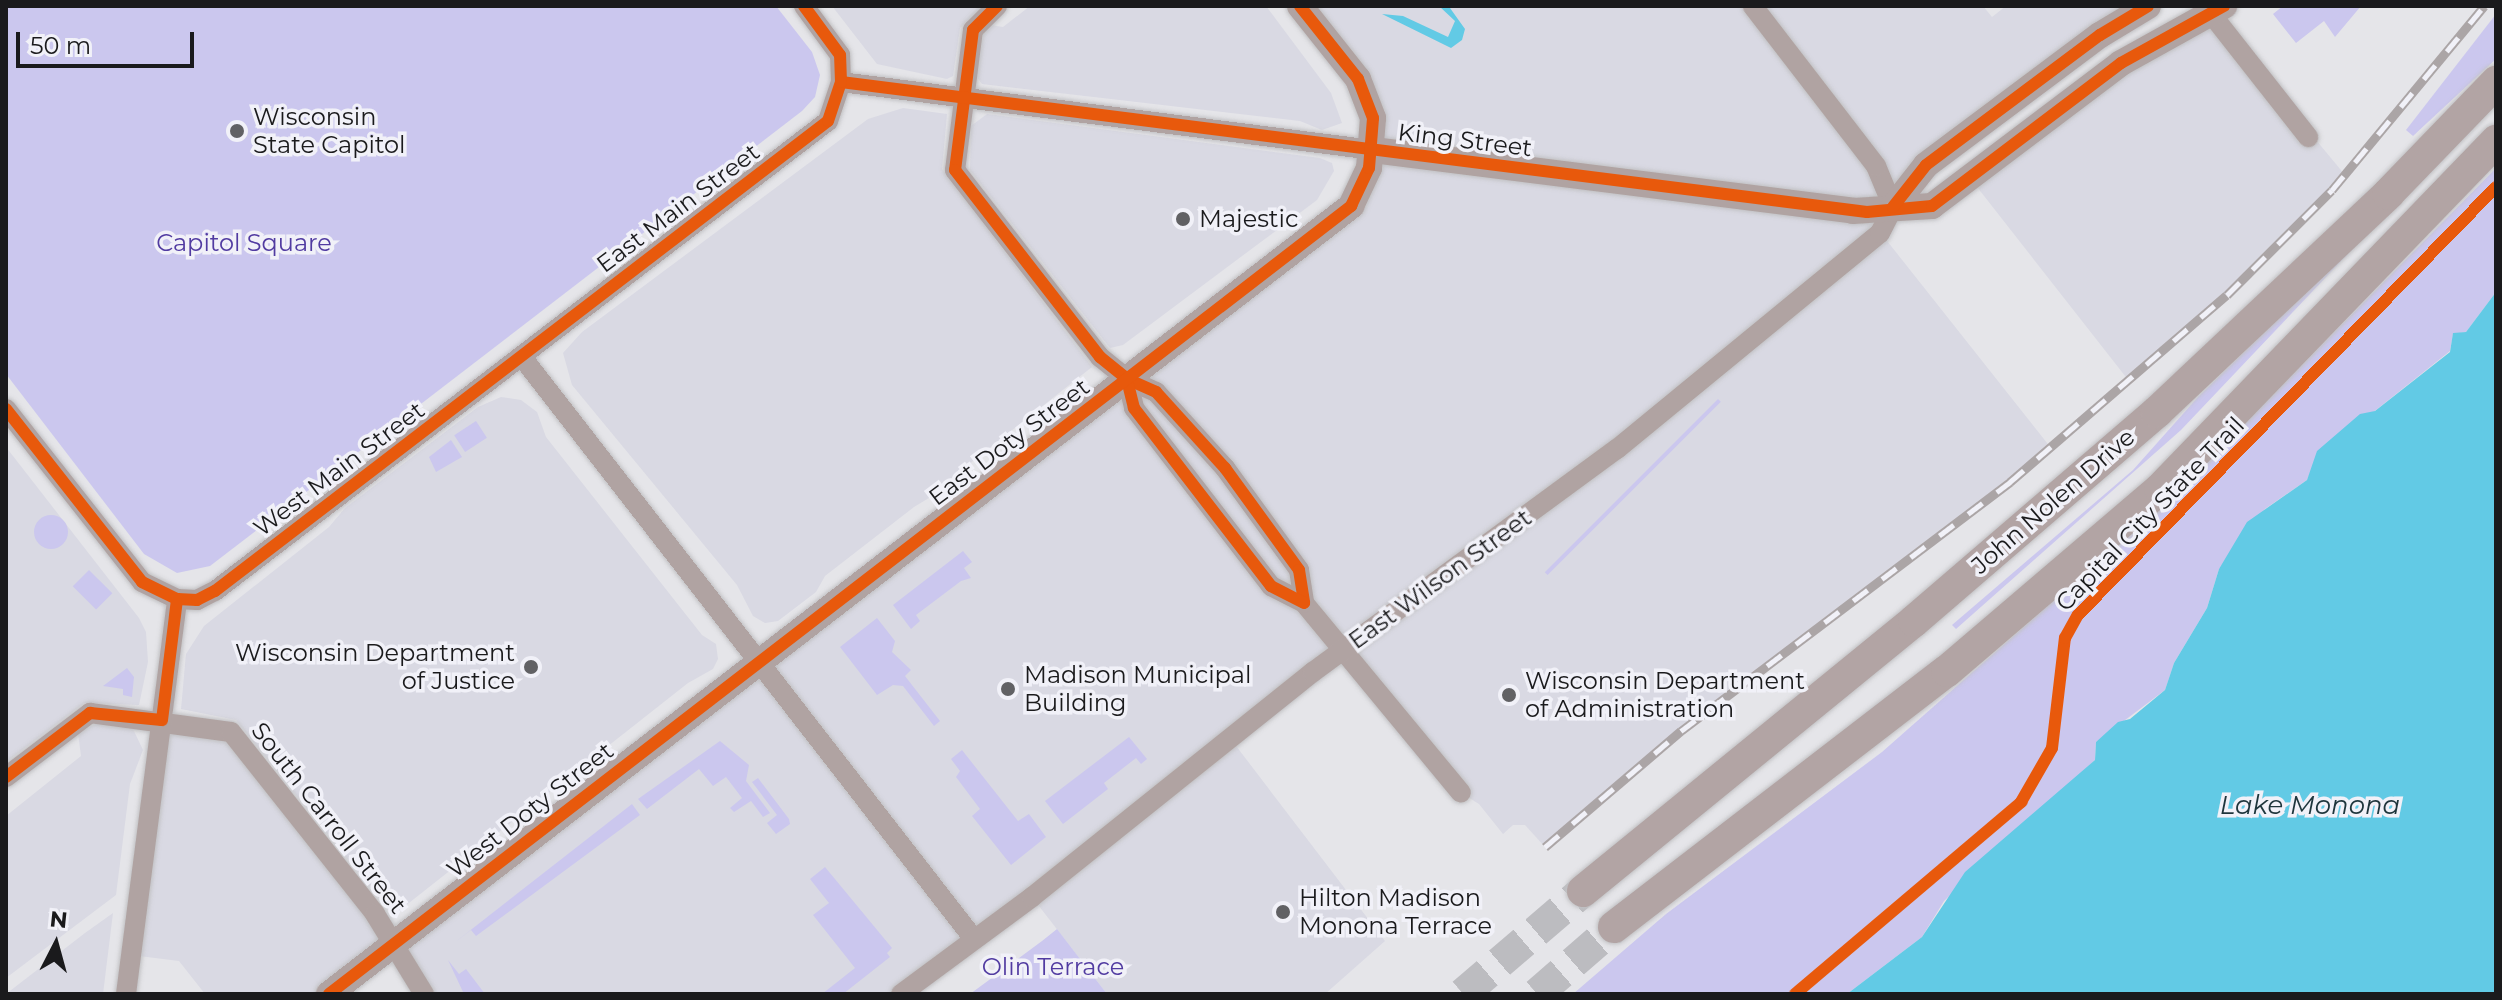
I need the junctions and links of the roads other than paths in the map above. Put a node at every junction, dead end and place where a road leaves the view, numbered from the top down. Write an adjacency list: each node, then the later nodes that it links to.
1 (804, 6): 7 (street)
2 (997, 6): 9 (street)
3 (1300, 6): 12 (street, East Doty Street)
4 (1753, 6): 13 (street)
5 (2148, 6): 13 (street, East Wilson Street)
6 (2213, 8): 10 (street); 13 (street)
7 (841, 82): 9 (street, King Street); 14 (street, East Main Street)
8 (2496, 82): 24 (main road, John Nolen Drive)
9 (963, 97): 12 (street, King Street); 15 (street)
10 (2308, 137)
11 (2496, 141): 25 (main road)
12 (1373, 150): 13 (street, King Street); 15 (street, East Doty Street)
13 (1893, 207): 19 (street, East Wilson Street)
14 (522, 357): 17 (street, West Main Street); 20 (street)
15 (1127, 379): 18 (street); 18 (street); 20 (street, East Doty Street)
16 (6, 409): 17 (street)
17 (177, 599): 21 (street)
18 (1304, 603): 19 (street)
19 (1343, 650): 23 (street); 26 (street, East Wilson Street)
20 (758, 662): 26 (street); 27 (street, West Doty Street)
21 (162, 720): 22 (street); 27 (street, South Carroll Street); 28 (street)
22 (6, 777)
23 (1461, 793)
24 (1583, 891)
25 (1614, 927)
26 (974, 939): 31 (street, East Wilson Street)
27 (392, 945): 29 (street, West Doty Street); 30 (street, South Carroll Street)
28 (126, 994)
29 (329, 994)
30 (424, 994)
31 (901, 994)

